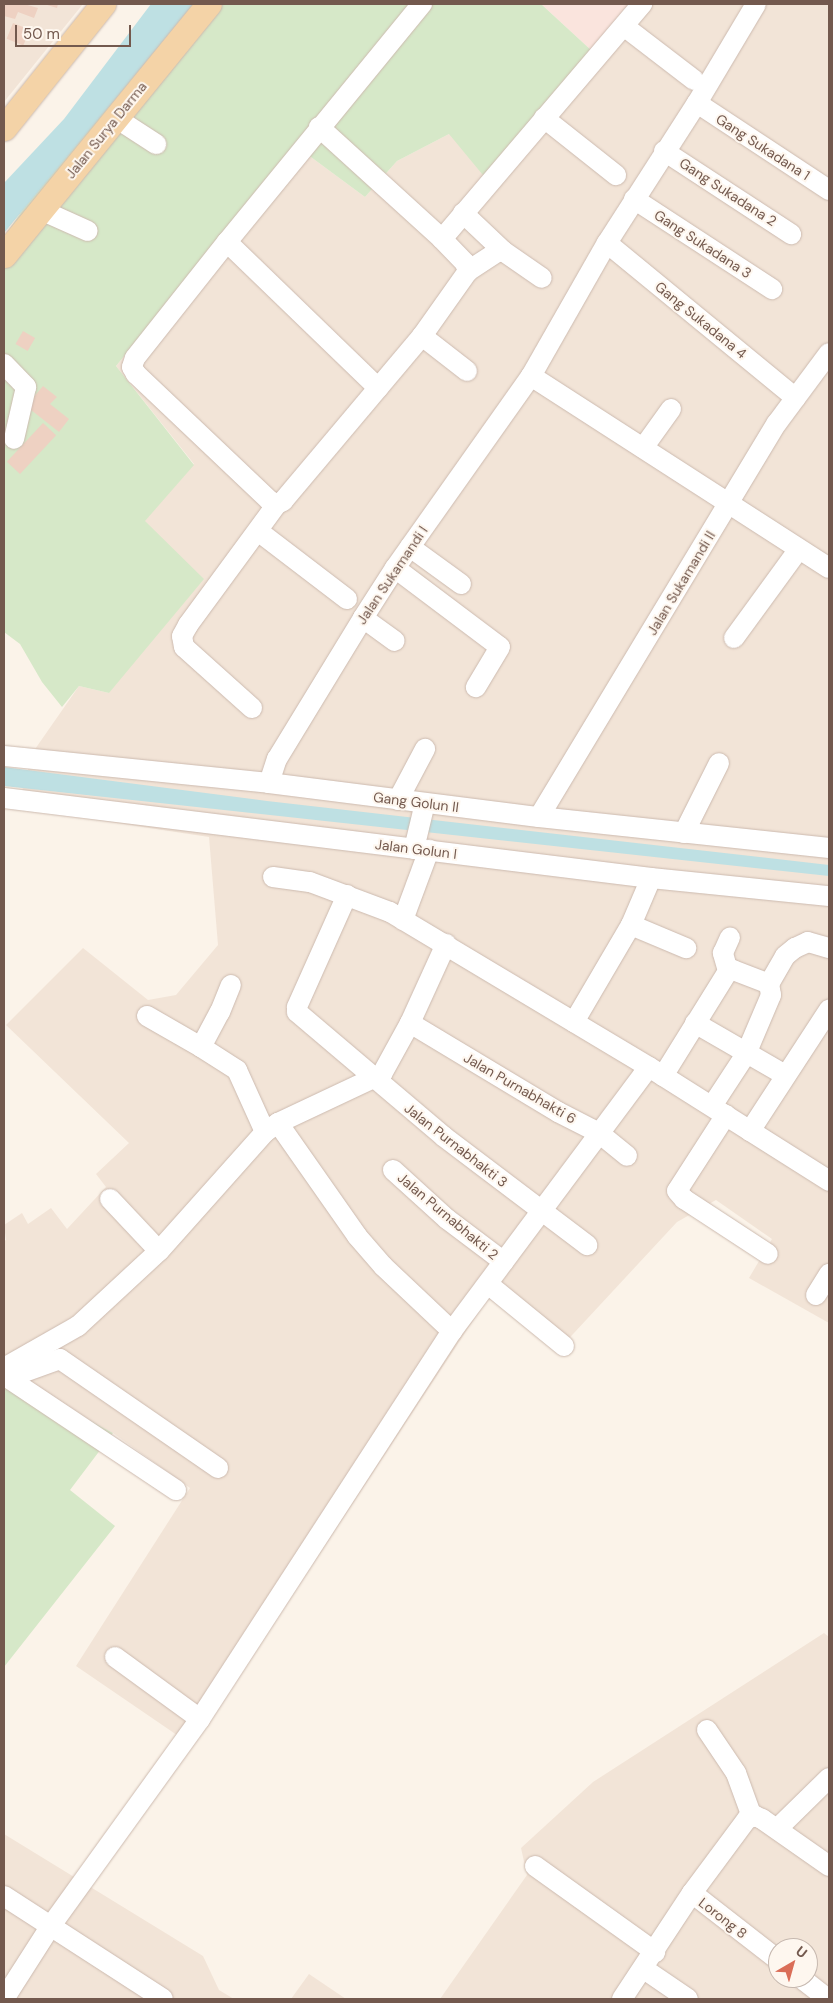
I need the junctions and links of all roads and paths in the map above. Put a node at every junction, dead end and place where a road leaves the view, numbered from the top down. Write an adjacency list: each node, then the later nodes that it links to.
1 (104, 4): 12 (main road)
2 (209, 4): 9 (main road, Jalan Surya Darma)
3 (422, 4): 11 (street)
4 (642, 4): 6 (street)
5 (756, 4): 8 (street, Jalan Sukamandi I)
6 (624, 27): 7 (street); 10 (street)
7 (694, 80)
8 (696, 104): 14 (street, Jalan Sukamandi I); 16 (street, Gang Sukadana 1)
9 (116, 118): 13 (street); 18 (main road, Jalan Surya Darma)
10 (544, 118): 15 (street); 19 (street)
11 (319, 127): 22 (street); 23 (street)
12 (4, 128)
13 (156, 144)
14 (664, 151): 17 (street, Jalan Sukamandi I); 21 (street, Gang Sukadana 2)
15 (616, 175)
16 (829, 190)
17 (634, 199): 24 (street, Jalan Sukamandi I); 29 (street, Gang Sukadana 3)
18 (41, 210): 20 (street); 26 (main road, Jalan Surya Darma)
19 (463, 213): 22 (street); 25 (street)
20 (88, 230)
21 (791, 234)
22 (442, 239): 27 (street)
23 (227, 242): 35 (street); 41 (street)
24 (607, 243): 34 (street, Jalan Sukamandi I); 36 (street, Gang Sukadana 4)
25 (504, 251): 27 (street); 28 (street)
26 (4, 255)
27 (468, 271): 30 (street)
28 (542, 278)
29 (772, 289)
30 (422, 336): 33 (street); 35 (street)
31 (829, 353): 36 (street, Jalan Sukamandi II)
32 (4, 364): 38 (street)
33 (467, 371)
34 (531, 376): 39 (street); 43 (street, Jalan Sukamandi I)
35 (378, 388): 41 (street)
36 (796, 398): 40 (street, Jalan Sukamandi II)
37 (671, 408): 39 (street)
38 (14, 439)
39 (643, 448): 40 (street)
40 (728, 503): 44 (street); 61 (street, Jalan Sukamandi II)
41 (277, 504): 42 (street)
42 (258, 531): 48 (street); 53 (street)
43 (410, 547): 45 (street, Jalan Sukamandi I); 47 (street)
44 (799, 549): 46 (street); 50 (street)
45 (394, 568): 49 (street, Jalan Sukamandi I); 52 (street)
46 (829, 568)
47 (461, 584)
48 (346, 599)
49 (362, 618): 51 (street); 57 (street, Jalan Sukamandi I)
50 (734, 638)
51 (395, 641)
52 (476, 687)
53 (252, 708)
54 (425, 748): 59 (street)
55 (4, 756): 57 (street, Gang Golun II)
56 (719, 763): 62 (street)
57 (269, 782): 59 (street, Gang Golun II)
58 (4, 798): 63 (street, Jalan Golun I)
59 (398, 800): 60 (street, Gang Golun II)
60 (424, 807): 61 (street, Gang Golun II); 63 (street)
61 (539, 817): 62 (street, Gang Golun II)
62 (684, 833): 64 (street, Gang Golun II)
63 (420, 844): 66 (street, Jalan Golun I); 69 (street)
64 (829, 848)
65 (273, 877): 67 (street)
66 (651, 878): 68 (street, Jalan Golun I); 70 (street)
67 (346, 895): 69 (street); 87 (street, Jalan Purnabhakti 3)
68 (829, 896)
69 (403, 920): 72 (street)
70 (631, 925): 73 (street); 80 (street)
71 (730, 937): 75 (street)
72 (446, 944): 80 (street); 81 (street)
73 (686, 948)
74 (829, 948): 76 (street)
75 (728, 971): 76 (street); 82 (street)
76 (769, 984): 84 (street)
77 (231, 985): 83 (street)
78 (829, 1010): 86 (street)
79 (147, 1016): 83 (street)
80 (574, 1022): 85 (street)
81 (410, 1023): 87 (street); 91 (street, Jalan Purnabhakti 6)
82 (696, 1023): 84 (street); 85 (street)
83 (201, 1046): 89 (street)
84 (746, 1054): 86 (street); 88 (street)
85 (656, 1071): 88 (street); 91 (street)
86 (785, 1075): 90 (street)
87 (374, 1078): 89 (street); 96 (street, Jalan Purnabhakti 3)
88 (719, 1111): 90 (street); 99 (street)
89 (271, 1127): 98 (street); 104 (street)
90 (750, 1131): 94 (street)
91 (599, 1132): 92 (street, Jalan Purnabhakti 6); 96 (street)
92 (627, 1156)
93 (393, 1170): 100 (street, Jalan Purnabhakti 2)
94 (828, 1178)
95 (110, 1199): 98 (street)
96 (540, 1211): 97 (street, Jalan Purnabhakti 3); 100 (street)
97 (586, 1245)
98 (159, 1251): 106 (street)
99 (768, 1254)
100 (504, 1262): 102 (street)
101 (829, 1274): 103 (street)
102 (488, 1284): 104 (street); 105 (street)
103 (816, 1295)
104 (452, 1331): 110 (street)
105 (564, 1346)
106 (5, 1375): 107 (street); 108 (street)
107 (218, 1468)
108 (176, 1490)
109 (115, 1657): 110 (street)
110 (200, 1719): 119 (street)
111 (707, 1730): 113 (street)
112 (829, 1778): 114 (street)
113 (752, 1817): 114 (street); 117 (street)
114 (777, 1829): 116 (street)
115 (535, 1866): 121 (street)
116 (829, 1866)
117 (692, 1893): 120 (street, Lorong 8); 121 (street)
118 (4, 1896): 119 (street)
119 (50, 1927): 123 (street); 125 (street)
120 (768, 1952)
121 (649, 1961): 126 (street); 127 (street)
122 (814, 1988): 124 (street)
123 (5, 1994)
124 (828, 1998)
125 (163, 1999)
126 (622, 1999)
127 (688, 1999)

